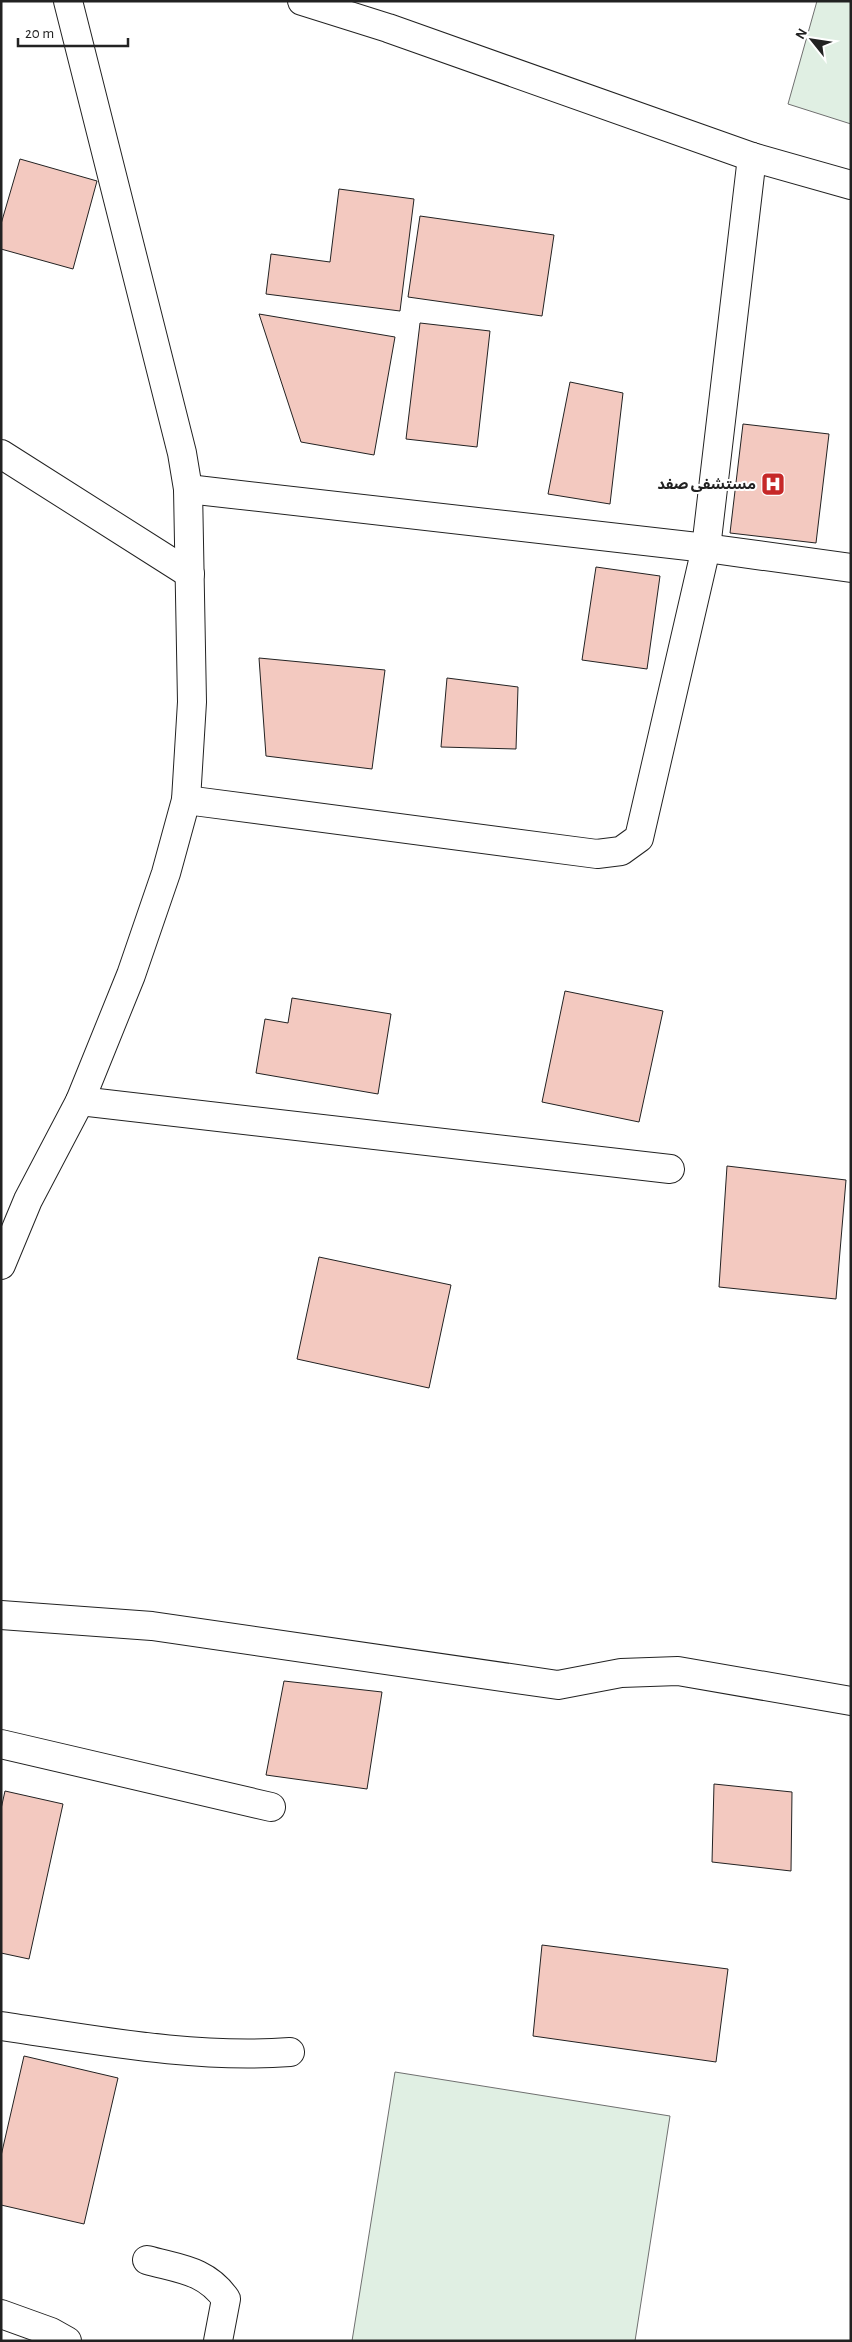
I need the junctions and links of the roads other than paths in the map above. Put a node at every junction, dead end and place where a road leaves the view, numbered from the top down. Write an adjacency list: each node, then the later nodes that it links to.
1 (68, 1): 6 (street)
2 (302, 1): 3 (street)
3 (752, 158): 4 (street); 7 (street)
4 (851, 185)
5 (1, 454): 9 (street)
6 (188, 489): 7 (street); 9 (street)
7 (706, 548): 8 (street); 10 (street)
8 (851, 568)
9 (190, 574): 10 (street)
10 (186, 800): 11 (street)
11 (80, 1100): 12 (street); 13 (street)
12 (670, 1169)
13 (1, 1265)
14 (1, 1615): 15 (street)
15 (851, 1701)
16 (1, 1744): 17 (street)
17 (271, 1807)
18 (1, 2026): 19 (street)
19 (290, 2052)
20 (147, 2260): 23 (street)
21 (1, 2314): 22 (street)
22 (67, 2341)
23 (218, 2341)

